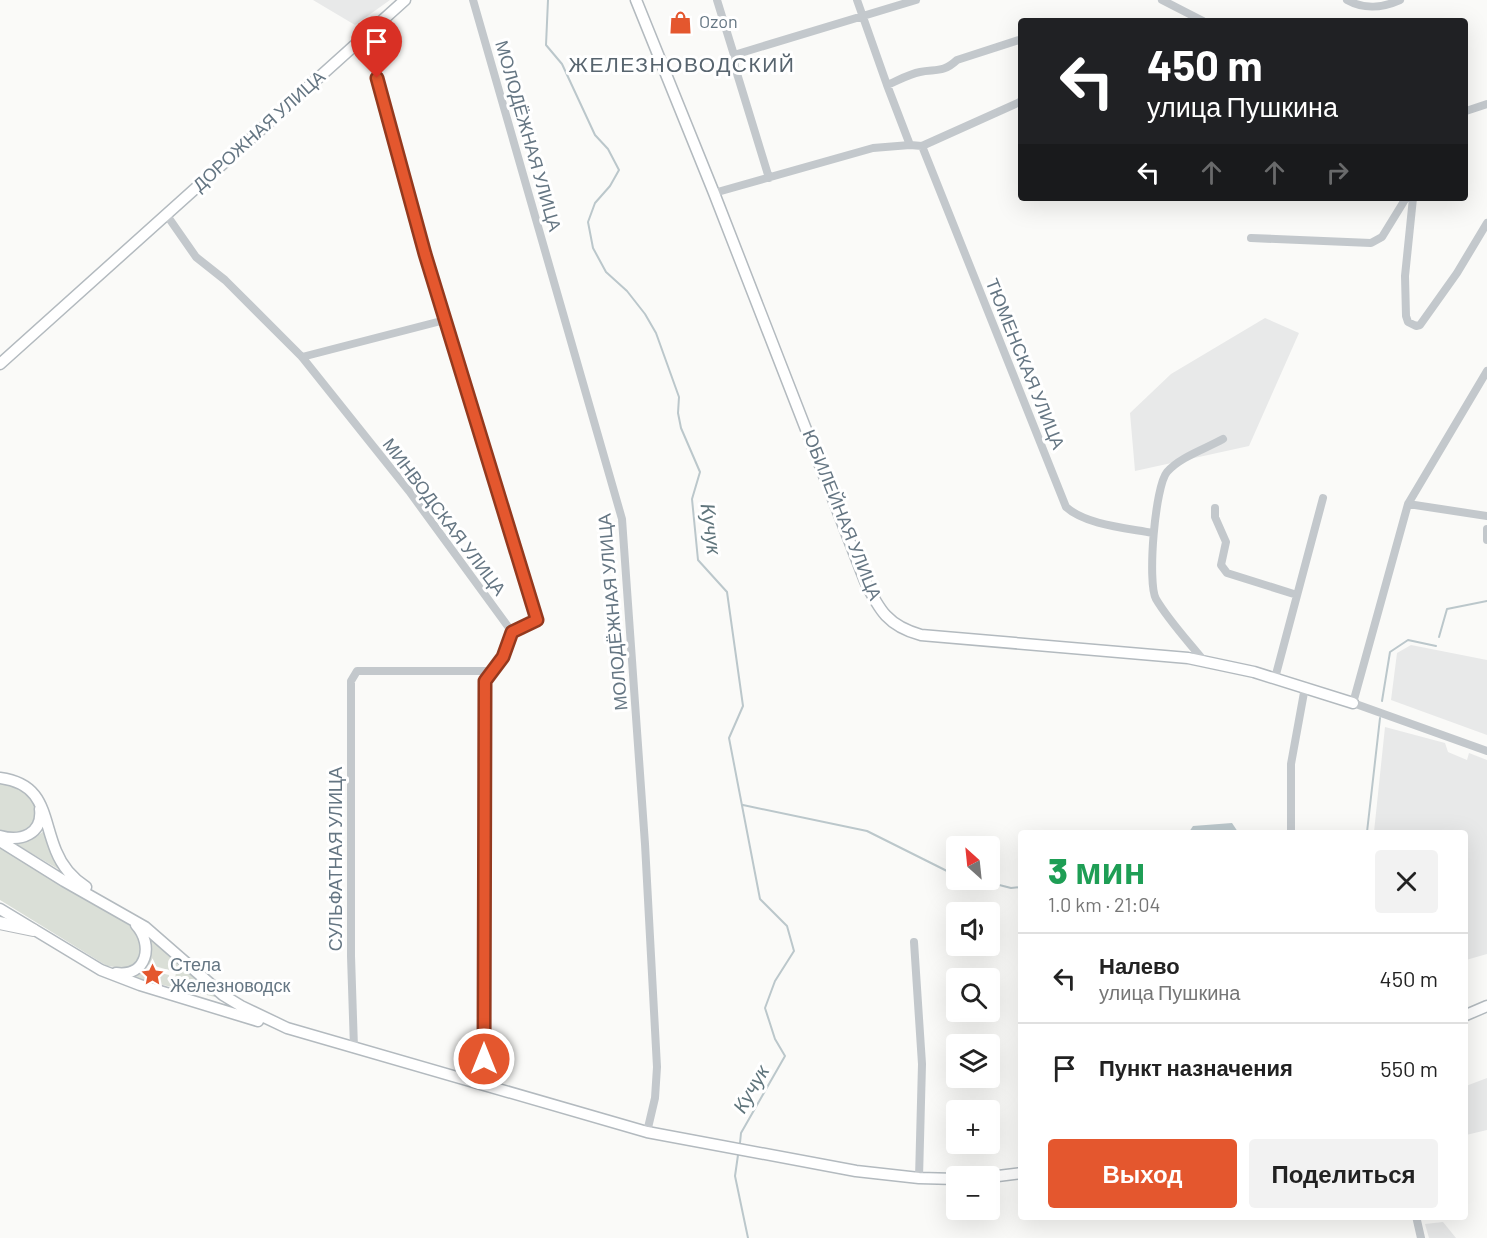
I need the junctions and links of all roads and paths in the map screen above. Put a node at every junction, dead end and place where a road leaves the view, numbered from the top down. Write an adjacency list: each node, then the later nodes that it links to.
1 (405, 0): 12 (street, ДОРОЖНАЯ УЛИЦА)
2 (474, 0): 64 (street, МОЛОДЁЖНАЯ УЛИЦА)
3 (636, 0): 22 (street, ЮБИЛЕЙНАЯ УЛИЦА)
4 (717, 0): 14 (street)
5 (857, 0): 10 (street)
6 (916, 0): 10 (street)
7 (1162, 0): 11 (street)
8 (1347, 0): 9 (street)
9 (1400, 0)
10 (862, 16): 14 (street); 15 (street)
11 (1197, 18)
12 (366, 36): 25 (street, ДОРОЖНАЯ УЛИЦА); 28 (street)
13 (1018, 40): 15 (street)
14 (734, 55): 21 (street)
15 (887, 85): 19 (street)
16 (1018, 103): 20 (street)
17 (1487, 104): 18 (street)
18 (1468, 110)
19 (910, 145): 20 (street); 21 (street)
20 (922, 146): 38 (street, ТЮМЕНСКАЯ УЛИЦА)
21 (769, 178): 22 (street)
22 (714, 193): 42 (street, ЮБИЛЕЙНАЯ УЛИЦА)
23 (1404, 201): 27 (street)
24 (1413, 201): 26 (street)
25 (166, 214): 29 (street, МИНВОДСКАЯ УЛИЦА); 30 (street, ДОРОЖНАЯ УЛИЦА)
26 (1487, 223)
27 (1251, 238)
28 (445, 320): 29 (street); 41 (street)
29 (302, 357): 41 (street, МИНВОДСКАЯ УЛИЦА)
30 (0, 364)
31 (1487, 370): 34 (street)
32 (1222, 439): 38 (street)
33 (1323, 498): 40 (street)
34 (1408, 504): 36 (street); 46 (street)
35 (1215, 508): 40 (street)
36 (1487, 516)
37 (1487, 529): 39 (street)
38 (1153, 533): 42 (street)
39 (1487, 540)
40 (1297, 596): 44 (street)
41 (512, 632): 43 (street)
42 (1204, 661): 44 (street, ЮБИЛЕЙНАЯ УЛИЦА)
43 (492, 671): 62 (street, СУЛЬФАТНАЯ УЛИЦА); 63 (street)
44 (1275, 678): 45 (street, ЮБИЛЕЙНАЯ УЛИЦА)
45 (1305, 687): 46 (street, ЮБИЛЕЙНАЯ УЛИЦА); 50 (street)
46 (1353, 703): 47 (street)
47 (1487, 751)
48 (0, 778): 49 (street)
49 (36, 797): 51 (street); 54 (street)
50 (1291, 830)
51 (0, 836)
52 (0, 841): 54 (street)
53 (0, 909): 56 (street)
54 (129, 917): 58 (street); 61 (street)
55 (0, 923): 56 (main road)
56 (33, 930): 58 (street)
57 (914, 942): 67 (street)
58 (101, 970): 61 (street)
59 (1487, 1006): 60 (street)
60 (1468, 1014)
61 (287, 1028): 62 (street)
62 (354, 1048): 63 (street)
63 (482, 1084): 64 (street)
64 (648, 1132): 67 (street)
65 (1018, 1174): 66 (street)
66 (1000, 1176)
67 (919, 1178): 68 (street)
68 (946, 1179)
69 (1417, 1220): 70 (street)
70 (1421, 1238)

